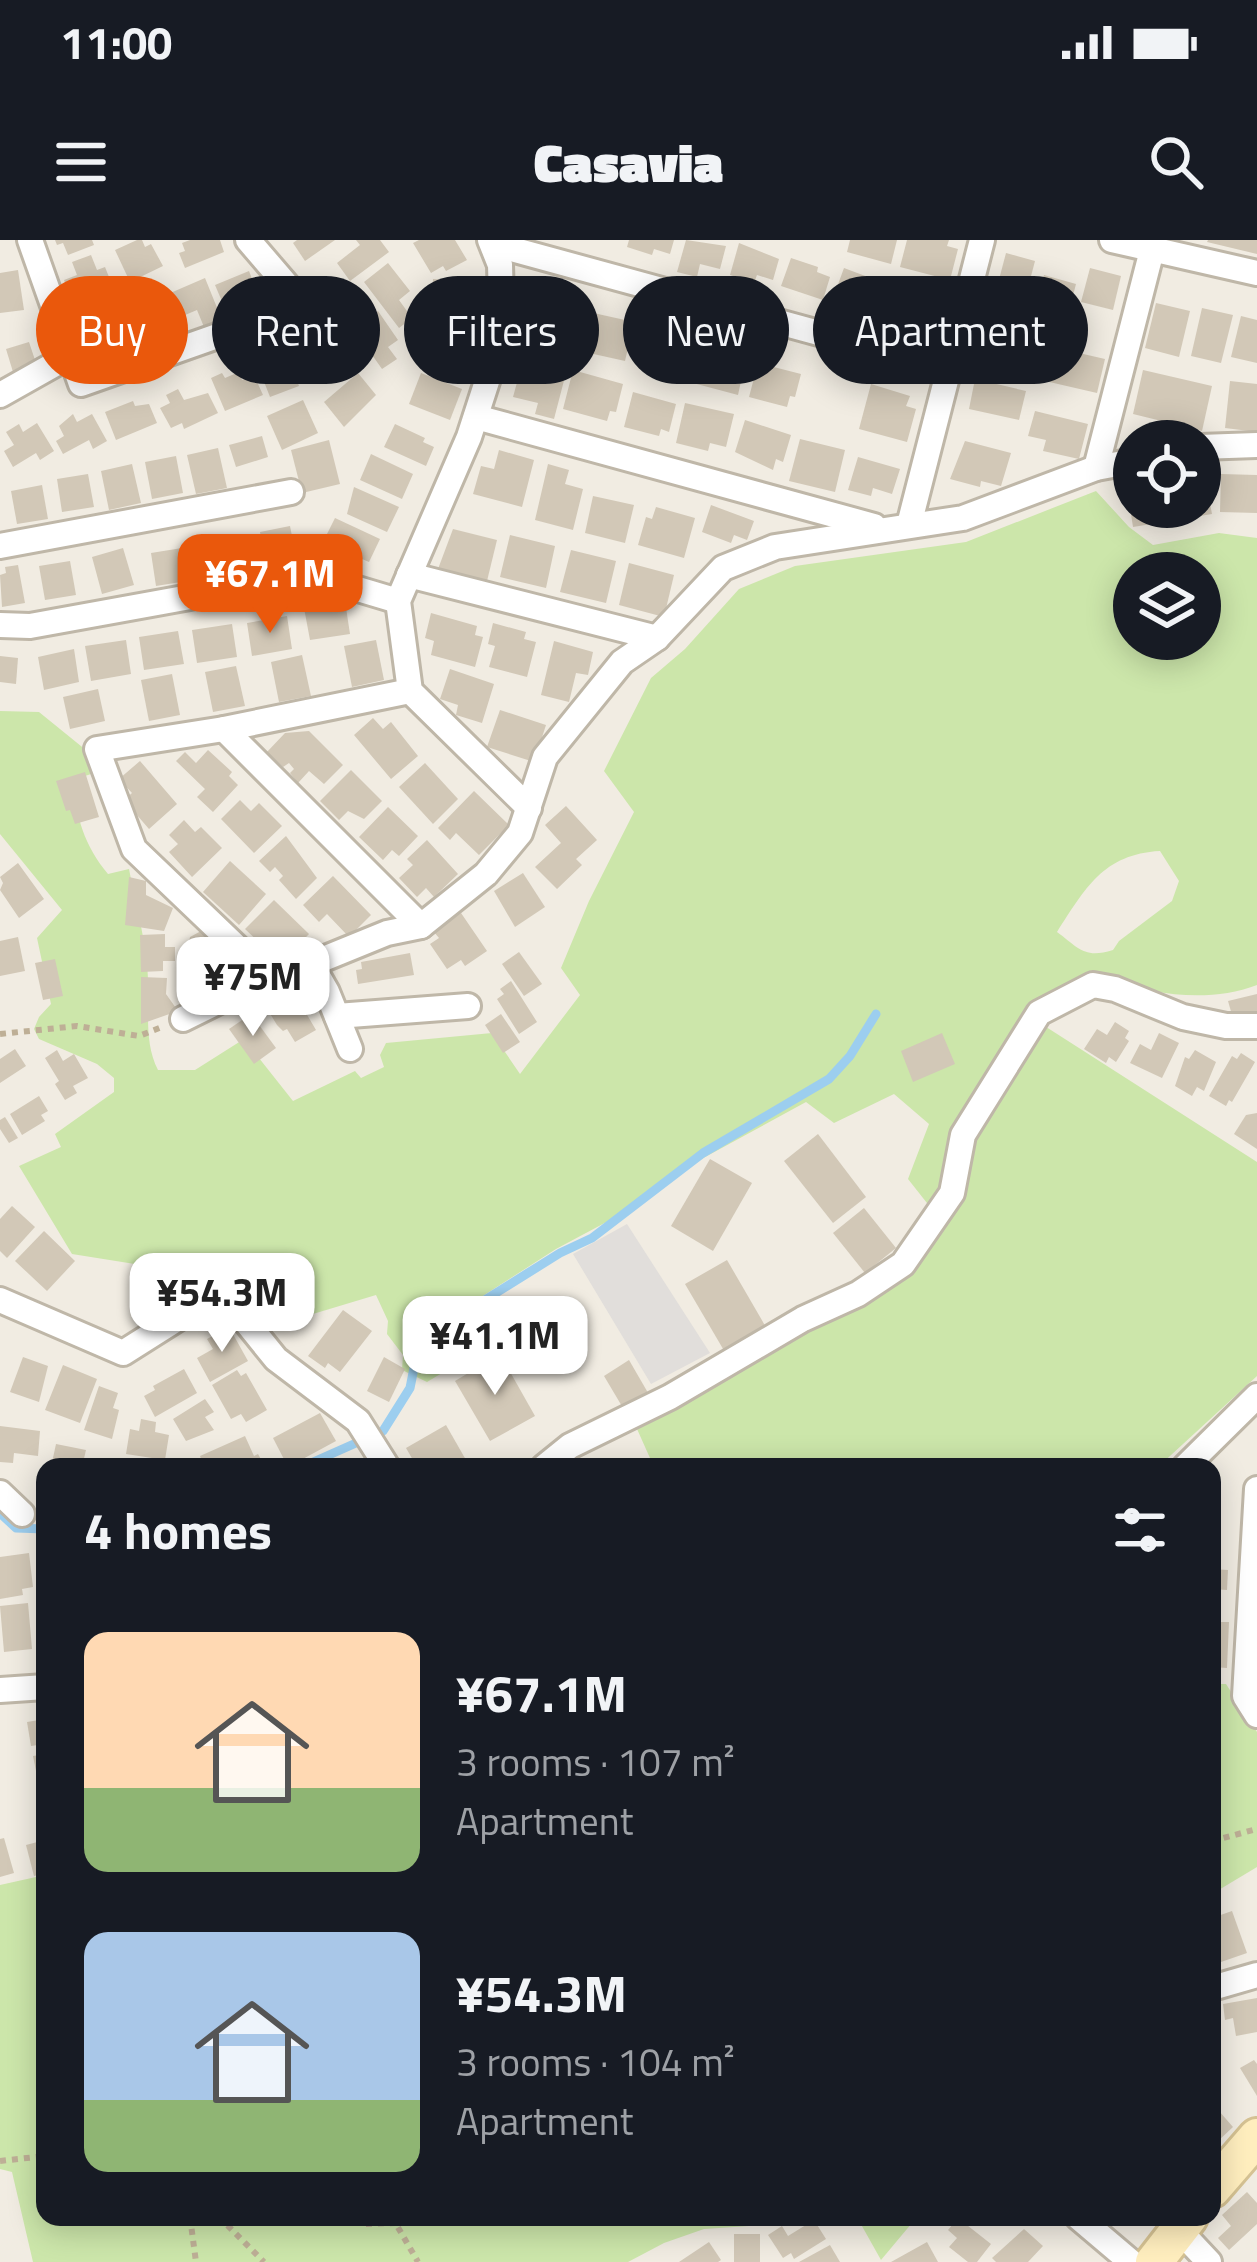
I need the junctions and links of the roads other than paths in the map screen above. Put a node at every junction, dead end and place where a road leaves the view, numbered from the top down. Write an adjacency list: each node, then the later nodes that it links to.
1 (30, 240): 8 (street)
2 (248, 240): 9 (street)
3 (492, 240): 11 (street); 15 (street)
4 (982, 240): 10 (street)
5 (1112, 240): 6 (street)
6 (1152, 250): 7 (street); 19 (street)
7 (1257, 273)
8 (43, 276)
9 (279, 276)
10 (972, 276)
11 (813, 331)
12 (36, 375): 14 (street)
13 (943, 384): 21 (street)
14 (0, 395)
15 (476, 417): 22 (street); 24 (street)
16 (1257, 445): 17 (street)
17 (1221, 446)
18 (1113, 465): 19 (street)
19 (1096, 469): 21 (street)
20 (291, 492): 23 (street)
21 (909, 526): 22 (street)
22 (882, 528): 27 (street)
23 (0, 546)
24 (410, 574): 25 (street); 27 (street)
25 (398, 601): 26 (street); 28 (street)
26 (0, 626)
27 (657, 638): 30 (street)
28 (410, 691): 29 (street); 30 (street)
29 (224, 729): 31 (street); 33 (street)
30 (529, 808): 31 (street)
31 (421, 926): 32 (street)
32 (311, 964): 33 (street); 35 (street)
33 (268, 976): 36 (street)
34 (468, 1006): 35 (street)
35 (337, 1016): 38 (street)
36 (183, 1019)
37 (1257, 1026): 42 (street)
38 (350, 1049)
39 (0, 1300): 41 (street)
40 (1257, 1396): 43 (street)
41 (381, 1458)
42 (555, 1458)
43 (1194, 1458)
44 (1257, 1489): 49 (street)
45 (0, 1493): 46 (street)
46 (22, 1514)
47 (36, 1688): 48 (street)
48 (0, 1690)
49 (1257, 1715)
50 (1257, 1975): 51 (street)
51 (1221, 1985)
52 (1257, 2137): 53 (street)
53 (1221, 2178)
54 (1089, 2226): 57 (street)
55 (1182, 2226): 58 (street)
56 (1185, 2226): 59 (street)
57 (1131, 2262)
58 (1154, 2262)
59 (1209, 2262)

